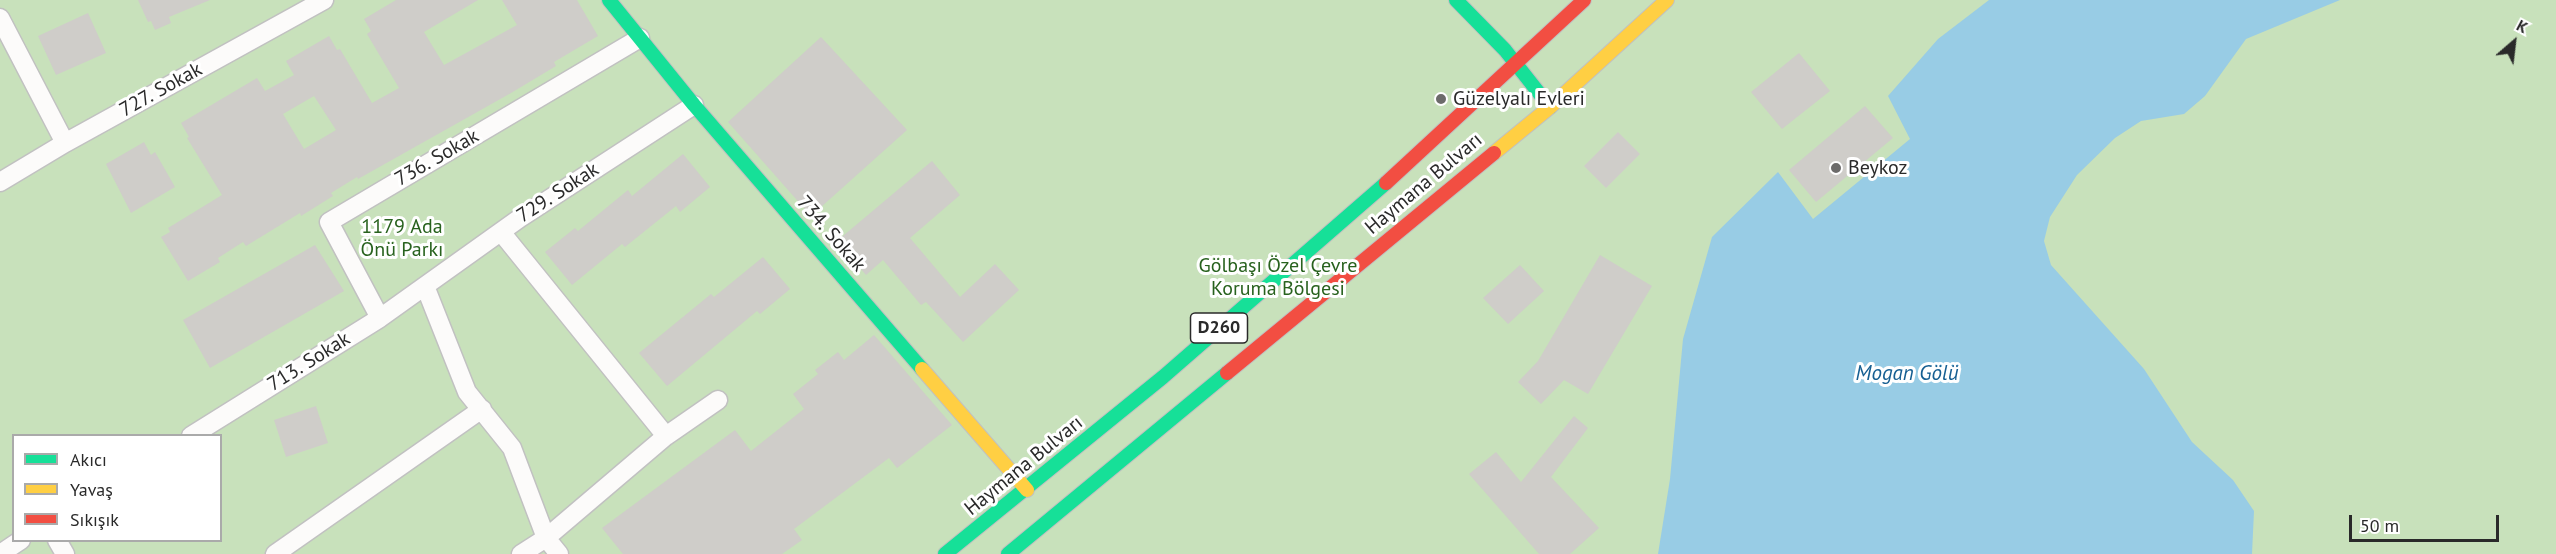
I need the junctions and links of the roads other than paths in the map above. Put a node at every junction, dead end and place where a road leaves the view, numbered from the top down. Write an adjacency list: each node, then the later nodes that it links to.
1 (324, 0): 13 (street, 727. Sokak)
2 (609, 0): 9 (main road, 734. Sokak)
3 (1456, 0): 10 (main road)
4 (1584, 0): 10 (main road, Haymana Bulvarı / D260)
5 (1645, 0): 7 (main road)
6 (1667, 0): 7 (main road, Haymana Bulvarı / D260)
7 (1655, 10): 12 (main road, Haymana Bulvarı / D260)
8 (0, 18): 13 (street)
9 (640, 38): 11 (main road, 734. Sokak); 17 (street, 736. Sokak)
10 (1514, 61): 12 (main road); 22 (main road, Haymana Bulvarı / D260)
11 (694, 105): 15 (street, 729. Sokak); 22 (main road, 734. Sokak)
12 (1550, 107): 30 (main road, Haymana Bulvarı / D260)
13 (64, 143): 14 (street, 727. Sokak)
14 (0, 182)
15 (501, 232): 16 (street, 729. Sokak); 21 (street)
16 (425, 286): 17 (street, 713. Sokak); 19 (street)
17 (380, 318): 20 (street, 713. Sokak)
18 (718, 400): 21 (street)
19 (482, 409): 23 (street); 26 (street)
20 (194, 434)
21 (666, 436): 23 (street)
22 (1027, 490): 29 (main road, Haymana Bulvarı / D260)
23 (546, 538): 27 (street); 28 (street)
24 (18, 542): 25 (street)
25 (0, 554)
26 (275, 554)
27 (521, 554)
28 (559, 554)
29 (945, 554)
30 (1008, 554)

